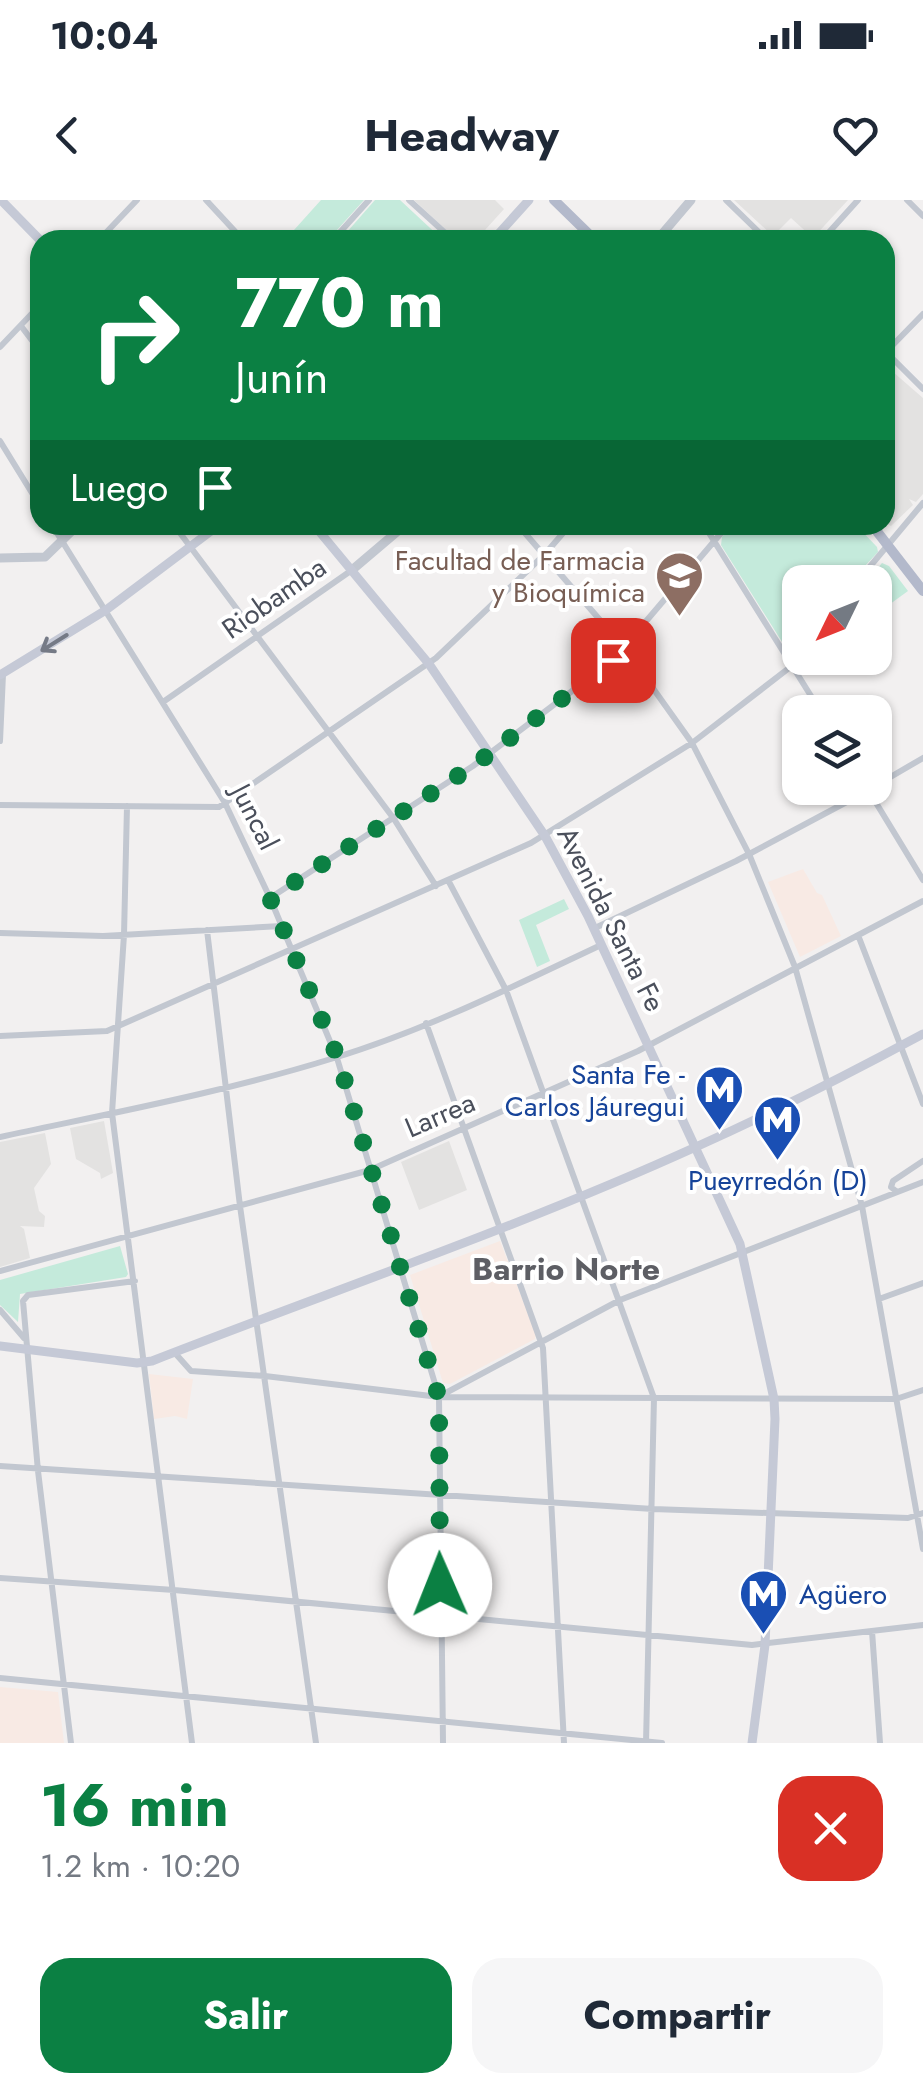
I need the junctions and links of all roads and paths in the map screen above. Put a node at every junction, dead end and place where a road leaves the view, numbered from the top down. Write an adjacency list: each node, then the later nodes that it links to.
1 (1, 200): 13 (main road)
2 (136, 200): 14 (street)
3 (206, 200): 15 (street)
4 (369, 200): 16 (street)
5 (410, 200): 17 (street)
6 (529, 200): 18 (main road)
7 (554, 200): 19 (main road)
8 (691, 200): 20 (street)
9 (726, 200): 21 (street)
10 (858, 200): 22 (street)
11 (907, 200): 12 (street)
12 (923, 216)
13 (30, 230)
14 (108, 230)
15 (234, 230)
16 (342, 230)
17 (442, 230)
18 (502, 230)
19 (584, 230)
20 (666, 230)
21 (758, 230)
22 (831, 230)
23 (923, 314): 27 (street)
24 (30, 316): 25 (street)
25 (21, 326): 26 (street); 28 (street)
26 (30, 338)
27 (895, 342)
28 (0, 347)
29 (895, 362): 30 (street)
30 (923, 389)
31 (0, 441): 32 (street)
32 (30, 490)
33 (923, 503): 34 (street)
34 (895, 534)
35 (58, 535): 48 (street, Juncal)
36 (69, 535): 48 (street)
37 (182, 535): 50 (street)
38 (205, 535): 50 (main road)
39 (322, 535): 54 (main road, Avenida Santa Fe)
40 (393, 535): 54 (street, Riobamba)
41 (527, 535): 51 (street)
42 (561, 535): 51 (street)
43 (711, 535): 47 (street)
44 (719, 535): 47 (street)
45 (881, 535): 49 (main road)
46 (894, 535): 49 (street)
47 (715, 540): 58 (street); 59 (street)
48 (62, 542): 52 (street); 56 (street, Juncal)
49 (888, 542): 53 (street); 55 (main road)
50 (190, 546): 56 (main road); 57 (street)
51 (545, 554): 59 (street); 60 (street)
52 (0, 558)
53 (870, 565)
54 (352, 570): 57 (street, Riobamba); 60 (main road, Avenida Santa Fe)
55 (923, 591)
56 (106, 610): 62 (main road, one-way to 62); 63 (street, Juncal)
57 (256, 638): 63 (street, Riobamba); 64 (street)
58 (782, 648)
59 (625, 649): 66 (street); 67 (street)
60 (429, 664): 64 (street); 67 (main road, Avenida Santa Fe)
61 (782, 674): 66 (street)
62 (1, 675): 65 (street)
63 (163, 702): 71 (street, Juncal)
64 (331, 732): 71 (street); 75 (street)
65 (0, 740)
66 (692, 743): 76 (street); 77 (street)
67 (488, 755): 75 (street); 76 (main road, Avenida Santa Fe)
68 (923, 758): 69 (street)
69 (892, 776)
70 (0, 804): 74 (street)
71 (225, 804): 74 (street); 81 (street, Juncal)
72 (840, 805): 77 (street)
73 (881, 805): 79 (street)
74 (127, 806): 87 (street)
75 (394, 819): 80 (street); 81 (street)
76 (545, 836): 78 (street); 84 (main road, Avenida Santa Fe)
77 (749, 854): 84 (street); 91 (street)
78 (448, 880): 80 (street); 93 (street)
79 (923, 880)
80 (436, 886): 90 (street)
81 (270, 898): 83 (street, Juncal)
82 (923, 901): 88 (street, Larrea)
83 (281, 926): 85 (street); 90 (street, Juncal)
84 (594, 928): 89 (main road, Avenida Santa Fe)
85 (207, 930): 87 (street); 92 (street)
86 (0, 933): 87 (street)
87 (124, 935): 95 (street)
88 (858, 935): 91 (street, Larrea); 99 (street)
89 (603, 944): 93 (street); 98 (main road, Avenida Santa Fe)
90 (292, 949): 92 (street); 100 (street, Juncal)
91 (795, 968): 98 (street, Larrea); 101 (street)
92 (212, 984): 95 (street); 102 (street)
93 (506, 990): 94 (street); 103 (street)
94 (426, 1023): 100 (street); 106 (street)
95 (116, 1027): 97 (street); 105 (street)
96 (923, 1034): 99 (main road)
97 (0, 1036)
98 (649, 1046): 103 (street, Larrea); 108 (main road, Avenida Santa Fe)
99 (901, 1046): 101 (main road); 104 (street)
100 (338, 1058): 102 (street); 110 (street, Juncal)
101 (828, 1084): 108 (main road); 115 (street)
102 (226, 1088): 105 (street); 114 (street)
103 (546, 1094): 106 (street, Larrea); 113 (street)
104 (923, 1104)
105 (112, 1113): 107 (street); 117 (street)
106 (466, 1129): 110 (street, Larrea); 116 (street)
107 (0, 1136)
108 (696, 1147): 113 (main road); 118 (main road, Avenida Santa Fe)
109 (923, 1161): 112 (street)
110 (370, 1170): 114 (street, Larrea); 119 (street, Juncal)
111 (923, 1182): 112 (street)
112 (897, 1192): 115 (street)
113 (582, 1195): 116 (main road); 124 (street)
114 (240, 1206): 117 (street, Larrea); 126 (street)
115 (862, 1206): 118 (street); 123 (street)
116 (500, 1228): 119 (main road); 127 (street)
117 (130, 1236): 120 (street, Larrea); 121 (street)
118 (743, 1252): 124 (street); 139 (main road, Avenida Santa Fe)
119 (400, 1268): 126 (main road); 136 (street, Juncal)
120 (0, 1271)
121 (135, 1281): 128 (street); 131 (street)
122 (923, 1282): 123 (street)
123 (879, 1299): 140 (street)
124 (620, 1300): 127 (street); 138 (street)
125 (0, 1310): 128 (street)
126 (256, 1323): 130 (main road); 132 (street)
127 (541, 1341): 133 (street); 137 (street)
128 (25, 1344): 129 (main road); 131 (main road); 142 (street)
129 (0, 1346)
130 (174, 1352): 131 (main road); 132 (street)
131 (144, 1363): 143 (street)
132 (266, 1376): 136 (street); 144 (street)
133 (467, 1381): 135 (street); 136 (street)
134 (923, 1390): 140 (street)
135 (468, 1397): 136 (street); 137 (street)
136 (439, 1398): 145 (street, Juncal)
137 (546, 1398): 138 (street); 146 (street)
138 (654, 1398): 139 (street); 147 (street)
139 (774, 1399): 140 (street); 148 (main road, Avenida Santa Fe)
140 (896, 1399): 149 (street)
141 (0, 1466): 142 (street)
142 (38, 1471): 143 (street); 152 (street)
143 (160, 1476): 144 (street); 153 (street)
144 (278, 1483): 145 (street); 154 (street)
145 (439, 1494): 146 (street); 155 (street, Juncal)
146 (552, 1502): 147 (street); 157 (street)
147 (653, 1509): 148 (street); 159 (street)
148 (772, 1514): 149 (street); 160 (main road, Avenida Santa Fe)
149 (919, 1514): 150 (street)
150 (923, 1549)
151 (0, 1578): 152 (street)
152 (52, 1584): 153 (street); 162 (street)
153 (174, 1590): 154 (street); 163 (street)
154 (294, 1602): 155 (street); 164 (street)
155 (441, 1616): 157 (street); 165 (street, Juncal)
156 (923, 1624): 158 (street)
157 (559, 1627): 159 (street); 166 (street)
158 (872, 1631): 160 (street); 175 (street)
159 (650, 1636): 160 (street); 167 (street)
160 (765, 1645): 174 (main road, Avenida Santa Fe)
161 (0, 1678): 162 (street)
162 (64, 1684): 163 (street); 168 (street)
163 (186, 1695): 164 (street); 169 (street)
164 (312, 1708): 165 (street); 170 (street)
165 (442, 1721): 166 (street); 171 (street, Juncal)
166 (564, 1733): 167 (street); 172 (street)
167 (646, 1742): 173 (street)
168 (71, 1743)
169 (192, 1743)
170 (316, 1743)
171 (443, 1743)
172 (564, 1743)
173 (662, 1743)
174 (752, 1743)
175 (880, 1743)

